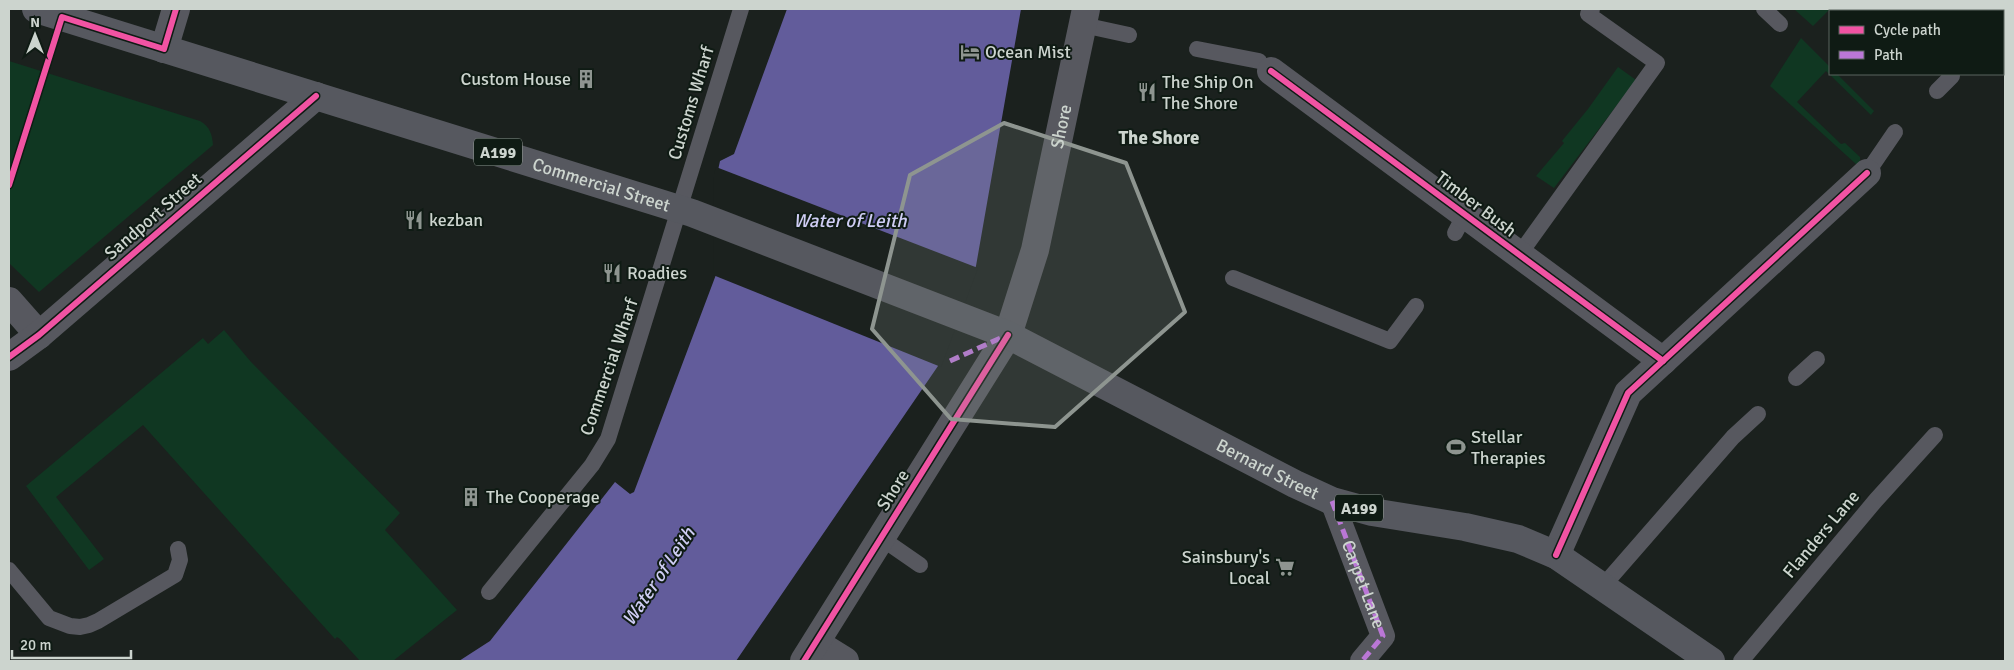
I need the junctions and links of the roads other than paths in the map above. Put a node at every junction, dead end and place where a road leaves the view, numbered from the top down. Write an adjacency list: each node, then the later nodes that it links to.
1 (36, 9): 9 (main road, Commercial Street / A199)
2 (176, 9): 9 (street)
3 (741, 9): 17 (lane, Customs Wharf)
4 (1592, 9): 18 (lane)
5 (1764, 9): 7 (lane)
6 (1084, 17): 8 (lane); 24 (street, Shore)
7 (1780, 24)
8 (1129, 35)
9 (164, 49): 14 (main road, Commercial Street / A199)
10 (1197, 49): 11 (lane, Timber Bush)
11 (1265, 66): 18 (street, Timber Bush)
12 (1950, 75): 13 (lane)
13 (1937, 91)
14 (316, 96): 17 (main road, Commercial Street / A199); 23 (street, Sandport Street)
15 (1895, 132): 16 (lane)
16 (1867, 173): 27 (street)
17 (686, 211): 22 (main road, Commercial Street / A199); 38 (lane, Commercial Wharf)
18 (1519, 255): 27 (street, Timber Bush)
19 (1234, 278): 21 (lane)
20 (9, 301): 23 (street)
21 (1416, 306)
22 (962, 316): 24 (main road, Bernard Street / A199)
23 (39, 335): 25 (street, Sandport Street)
24 (1008, 335): 31 (main road, Bernard Street / A199); 32 (street, Shore)
25 (9, 357)
26 (1817, 359): 28 (lane)
27 (1663, 361): 34 (street)
28 (1796, 378)
29 (1758, 414): 37 (lane)
30 (1935, 435): 43 (lane, Flanders Lane)
31 (1332, 501): 34 (main road, Bernard Street / A199); 42 (street, Carpet Lane)
32 (881, 538): 35 (lane); 39 (street, Shore)
33 (178, 549): 36 (lane)
34 (1556, 555): 37 (main road, Bernard Street / A199)
35 (920, 565)
36 (9, 570)
37 (1603, 586): 40 (main road, Bernard Street / A199)
38 (489, 592)
39 (810, 652): 41 (street)
40 (1698, 658)
41 (845, 661)
42 (1362, 661)
43 (1741, 661)

